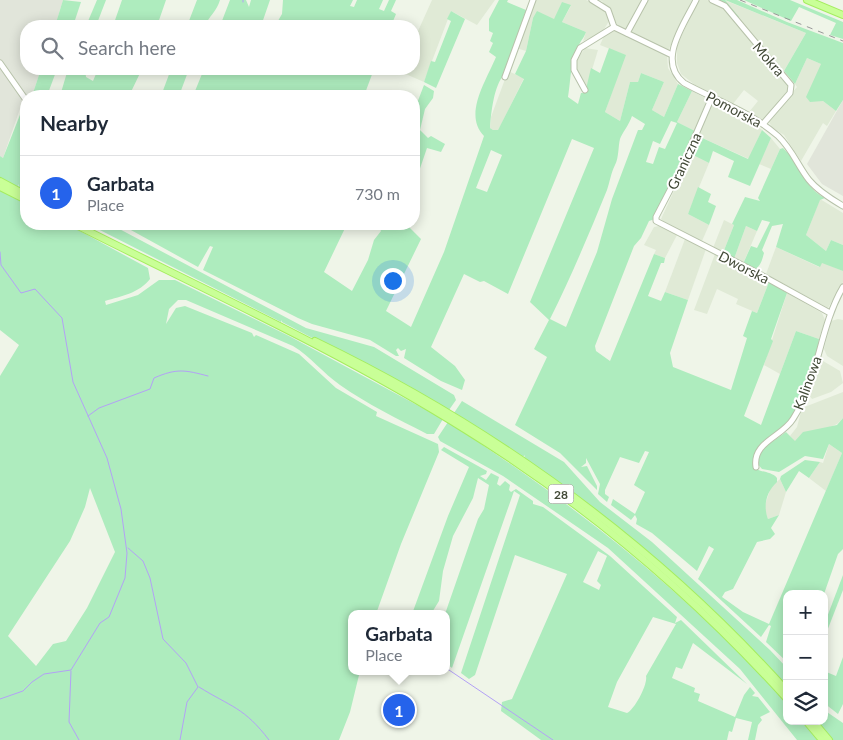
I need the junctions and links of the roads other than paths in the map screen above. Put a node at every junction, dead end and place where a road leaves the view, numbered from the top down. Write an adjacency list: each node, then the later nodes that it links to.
1 (533, 0): 12 (street)
2 (592, 0): 8 (street)
3 (645, 0): 9 (street)
4 (696, 0): 10 (street)
5 (712, 0): 16 (street, Mokra)
6 (807, 0): 7 (main road)
7 (843, 15)
8 (614, 27): 9 (street); 13 (street)
9 (627, 33): 10 (street)
10 (672, 55): 15 (street, Pomorska)
11 (0, 63): 14 (street)
12 (505, 77)
13 (585, 90)
14 (20, 91)
15 (712, 97): 16 (street, Pomorska); 22 (street, Graniczna)
16 (763, 124): 21 (street, Pomorska)
17 (0, 181): 19 (main road)
18 (0, 187): 20 (main road)
19 (20, 192)
20 (20, 197)
21 (843, 206)
22 (658, 223): 26 (street, Dworska)
23 (86, 230): 29 (main road, 28)
24 (94, 230): 28 (main road, 28)
25 (843, 287): 26 (street, Kalinowa)
26 (830, 313): 27 (street, Kalinowa)
27 (756, 467)
28 (783, 687)
29 (783, 695)
30 (809, 725): 32 (main road)
31 (817, 725): 33 (main road)
32 (822, 740)
33 (829, 740)

